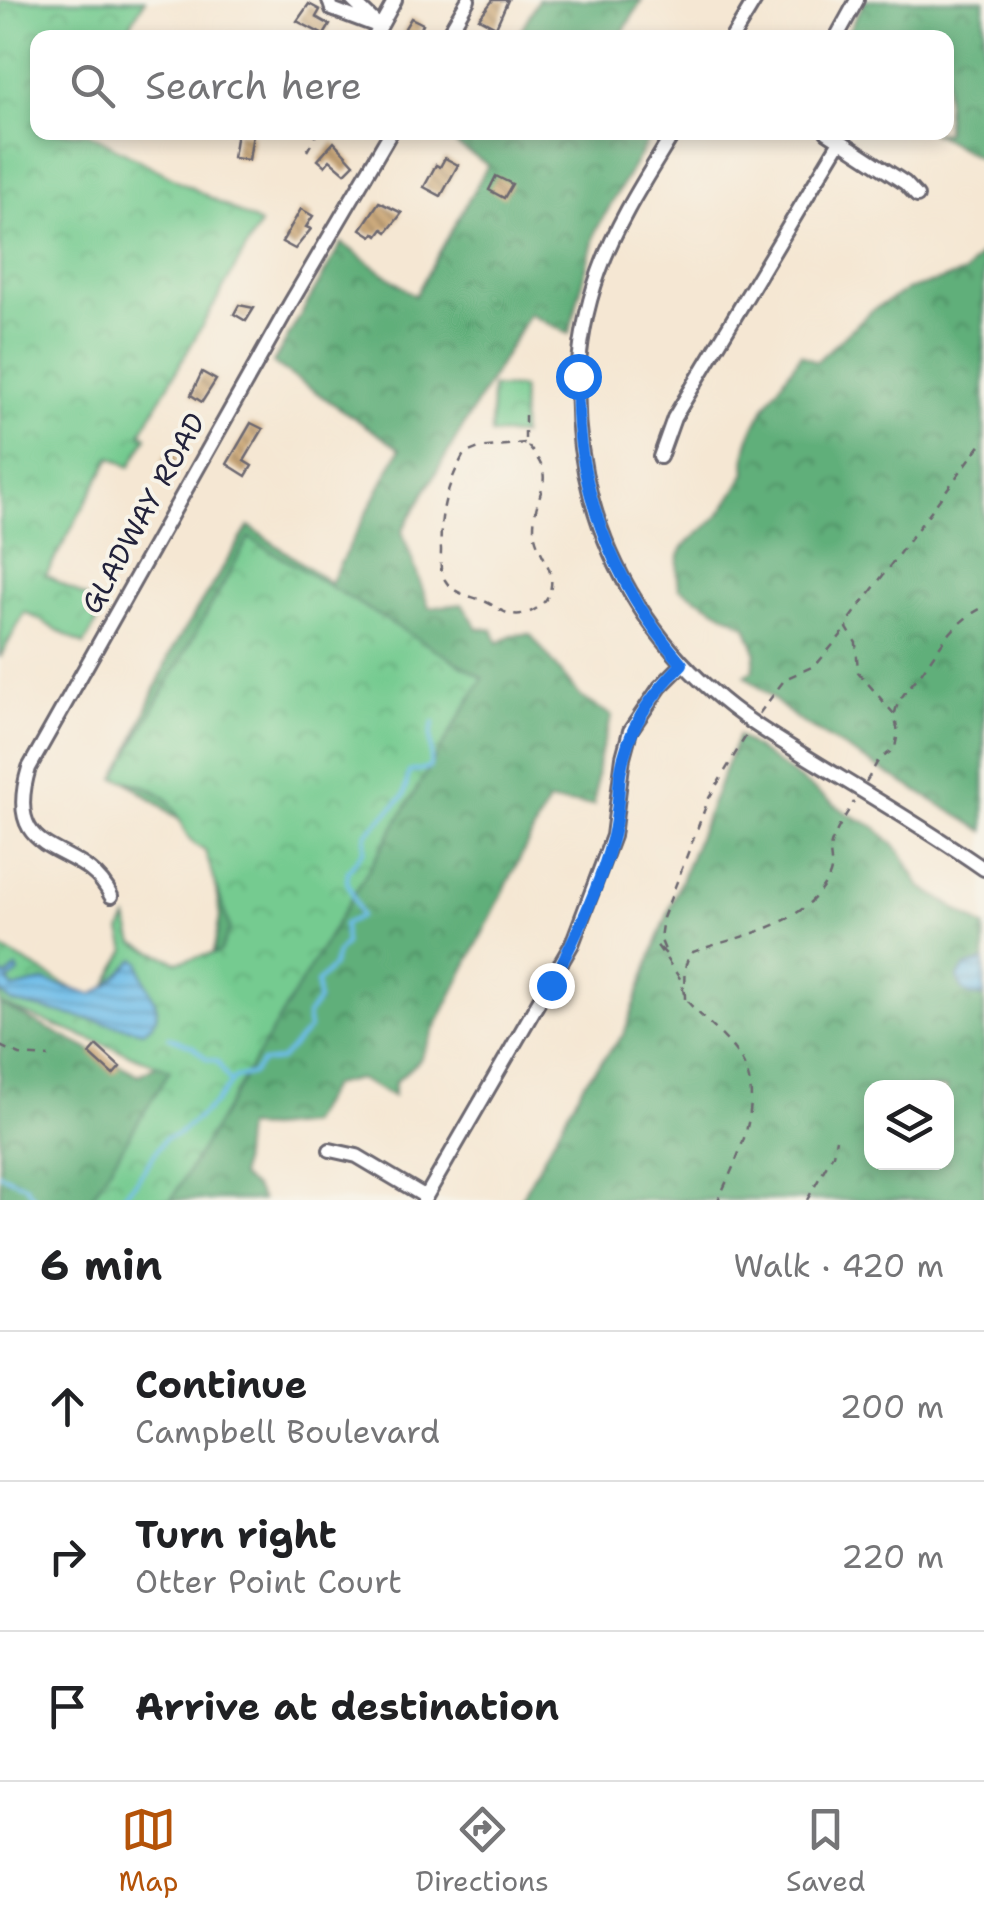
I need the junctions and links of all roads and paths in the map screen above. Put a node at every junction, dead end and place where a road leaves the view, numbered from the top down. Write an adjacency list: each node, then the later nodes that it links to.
1 (329, 0): 7 (street)
2 (352, 0): 8 (street)
3 (395, 0): 9 (street)
4 (468, 0): 10 (street)
5 (755, 0): 11 (street)
6 (857, 0): 12 (street)
7 (373, 30)
8 (375, 30)
9 (378, 30)
10 (451, 30)
11 (737, 30)
12 (840, 30)
13 (313, 140): 18 (path)
14 (386, 140): 31 (street, GLADWAY ROAD)
15 (669, 140): 26 (street)
16 (831, 140): 23 (street)
17 (838, 140): 19 (street)
18 (307, 151)
19 (917, 196)
20 (526, 412): 22 (path)
21 (984, 440): 25 (path)
22 (525, 444): 22 (path)
23 (660, 457)
24 (984, 607): 27 (path)
25 (847, 628): 27 (path); 28 (path)
26 (682, 664): 28 (street); 37 (street)
27 (894, 714): 29 (path)
28 (753, 723): 29 (street); 32 (path)
29 (861, 790): 30 (street); 32 (path)
30 (984, 868)
31 (111, 896)
32 (686, 999): 38 (path)
33 (0, 1046): 34 (path)
34 (49, 1058)
35 (836, 1139): 39 (path)
36 (330, 1150): 37 (street)
37 (425, 1198)
38 (718, 1200)
39 (808, 1200)

